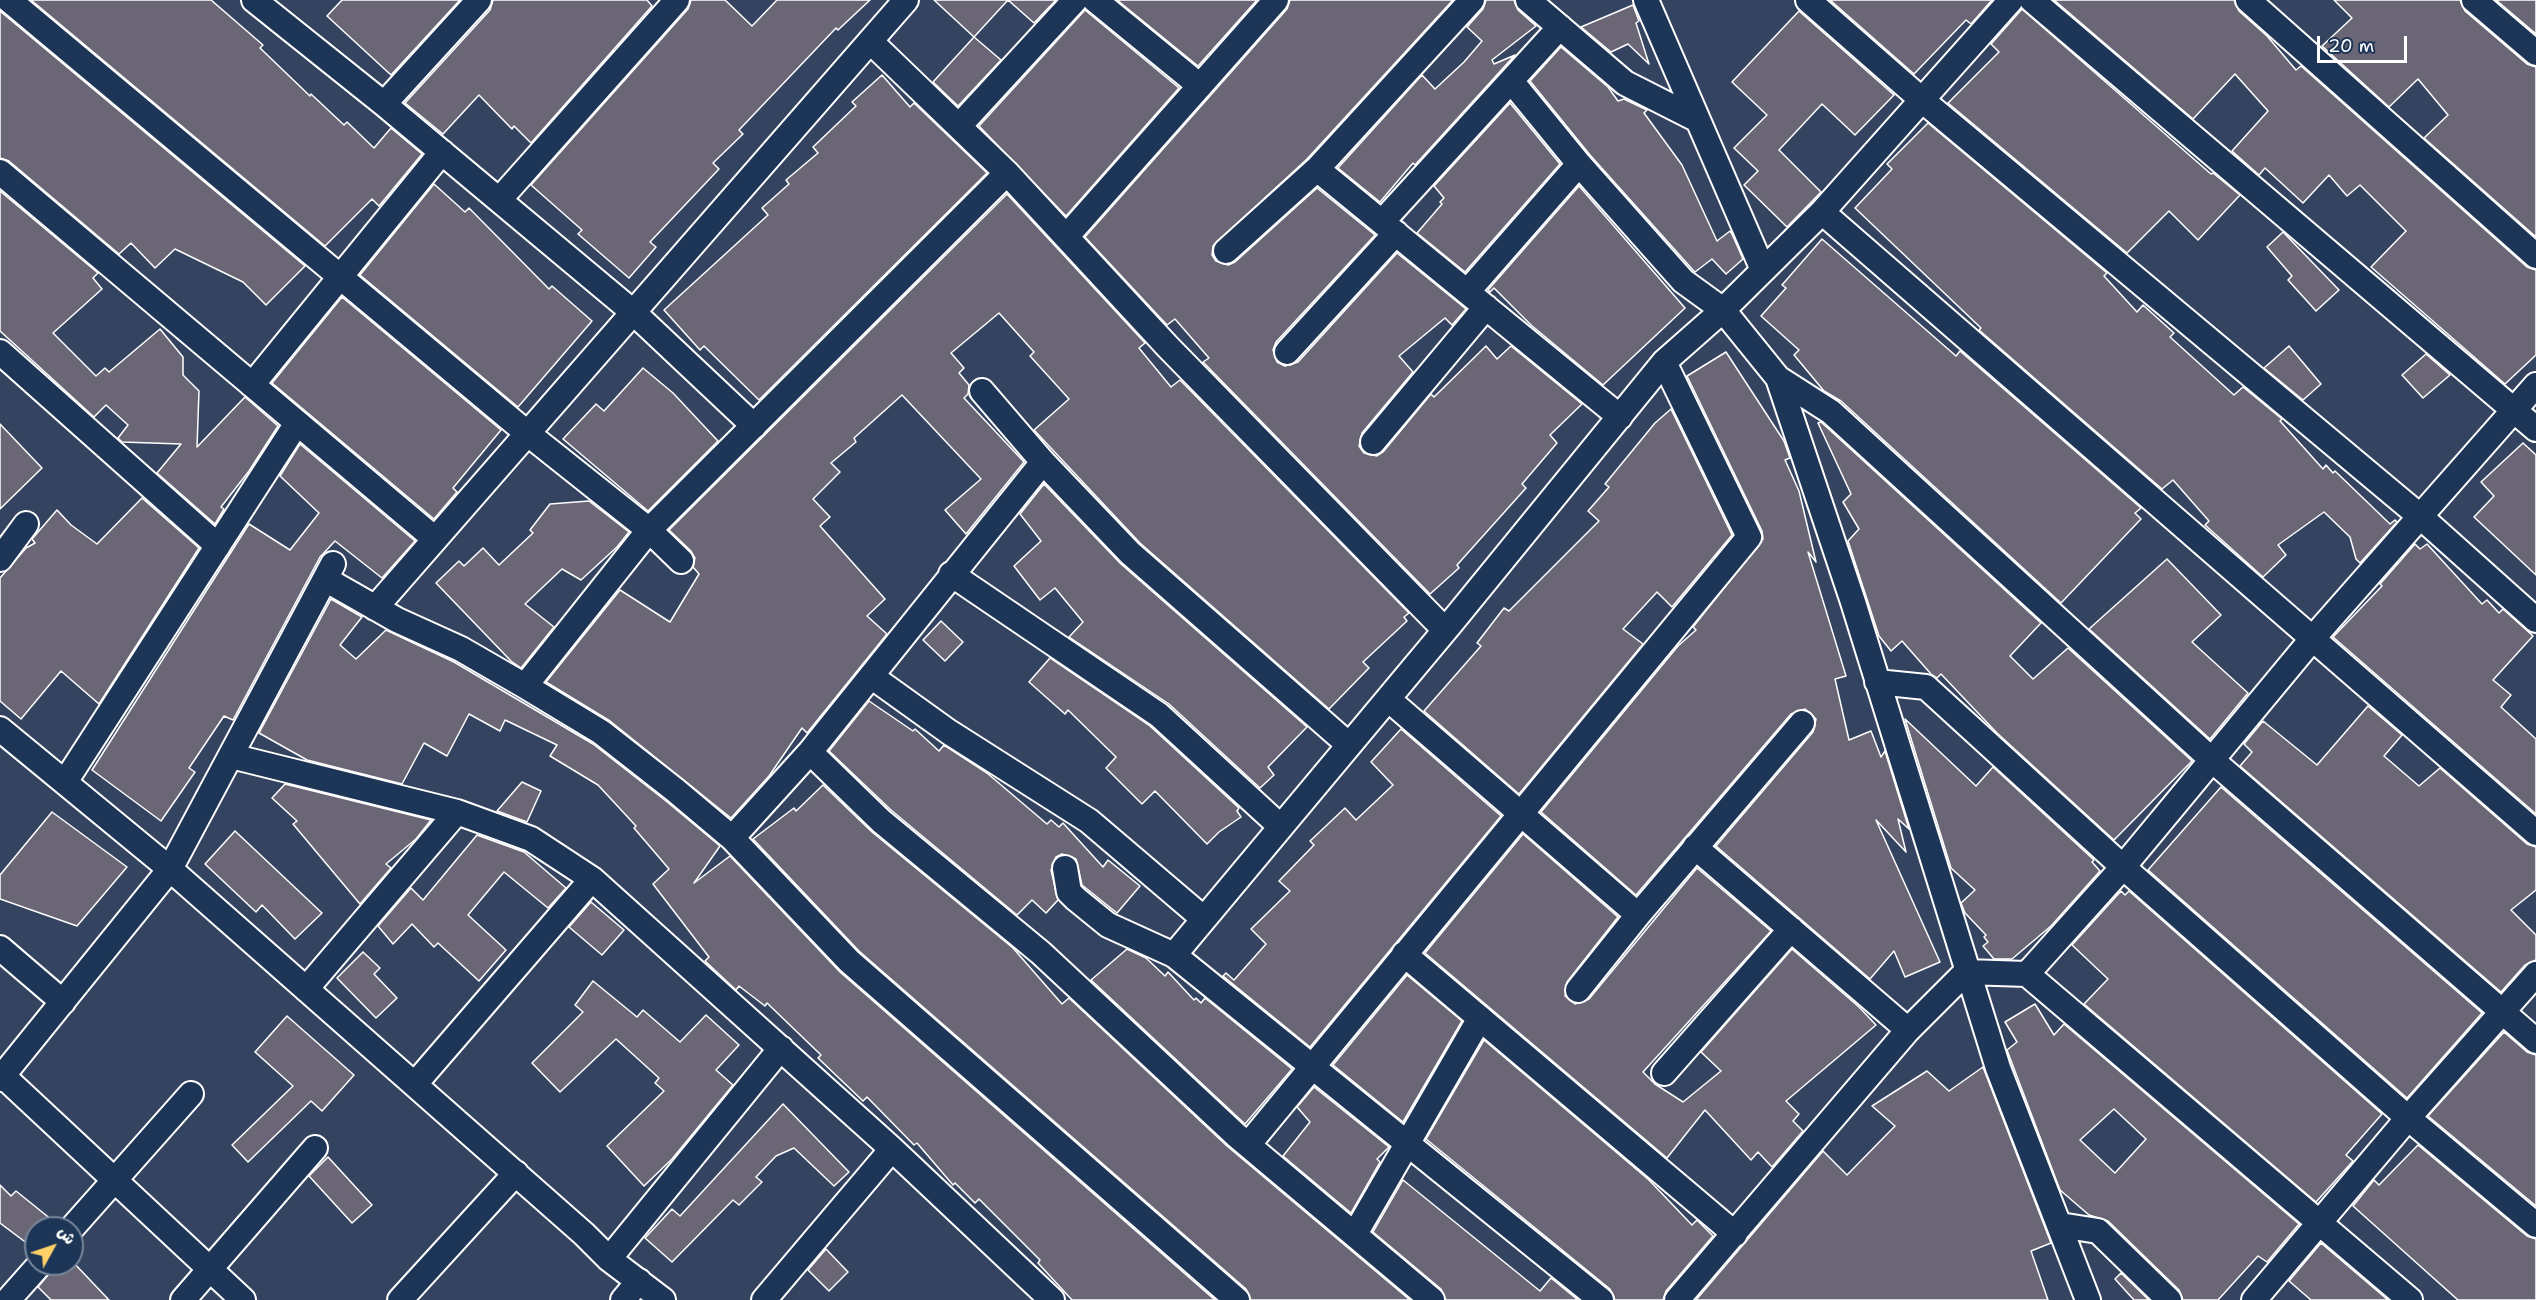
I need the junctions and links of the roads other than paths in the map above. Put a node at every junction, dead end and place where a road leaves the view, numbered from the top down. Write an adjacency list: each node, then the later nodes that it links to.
1 (9, 0): 38 (street)
2 (254, 0): 23 (street)
3 (479, 0): 23 (street)
4 (677, 0): 31 (street)
5 (906, 0): 18 (street)
6 (1075, 0): 25 (street)
7 (1276, 0): 21 (street)
8 (1472, 0): 28 (street)
9 (1528, 0): 17 (street)
10 (1646, 0): 24 (street)
11 (1809, 0): 22 (street)
12 (2011, 0): 22 (street)
13 (2032, 0): 50 (street)
14 (2248, 0): 36 (street)
15 (2474, 0): 19 (street)
16 (1104, 3): 21 (street)
17 (1560, 27): 20 (street); 24 (street)
18 (870, 41): 25 (street); 42 (street)
19 (2536, 53)
20 (1512, 82): 27 (street); 33 (street)
21 (1200, 86): 34 (street)
22 (1922, 100): 32 (street); 58 (street)
23 (384, 104): 26 (street)
24 (1696, 119): 37 (street)
25 (959, 126): 30 (street)
26 (442, 152): 31 (street); 38 (street)
27 (1579, 164): 39 (street); 41 (street)
28 (1317, 169): 33 (street); 35 (street)
29 (0, 172): 47 (street)
30 (1007, 173): 34 (street); 53 (street)
31 (499, 200): 42 (street)
32 (1822, 212): 37 (street); 69 (street)
33 (1389, 227): 39 (street); 44 (street)
34 (1066, 237): 68 (street)
35 (1226, 251)
36 (2536, 256)
37 (1763, 270): 41 (street)
38 (341, 276): 47 (street); 55 (street)
39 (1467, 292): 40 (street)
40 (1486, 307): 51 (street); 56 (street)
41 (1723, 310): 45 (street); 46 (street)
42 (633, 312): 53 (street); 55 (street)
43 (0, 352): 62 (street)
44 (1287, 352)
45 (1664, 362): 51 (street); 82 (street)
46 (1778, 378): 71 (street); 79 (street)
47 (252, 385): 52 (street)
48 (2536, 385): 50 (street)
49 (982, 392): 57 (street)
50 (2515, 411): 54 (street); 58 (street)
51 (1620, 417): 68 (street)
52 (297, 423): 61 (street); 62 (street)
53 (754, 426): 60 (street)
54 (2536, 429)
55 (527, 433): 60 (street); 61 (street)
56 (1373, 442)
57 (1042, 462): 65 (street); 76 (street)
58 (2422, 518): 67 (street); 69 (street)
59 (26, 524): 63 (street)
60 (649, 530): 64 (street); 72 (street)
61 (435, 539): 66 (street)
62 (218, 546): 80 (street)
63 (0, 559)
64 (681, 561)
65 (951, 574): 70 (street); 83 (street)
66 (375, 608): 72 (street); 78 (street)
67 (2536, 620)
68 (1445, 630): 73 (street)
69 (2313, 638): 79 (street); 84 (street)
70 (871, 676): 77 (street); 92 (street)
71 (1877, 682): 87 (street); 97 (street)
72 (525, 686): 85 (street)
73 (1388, 699): 76 (street); 82 (street)
74 (1802, 723): 86 (street)
75 (0, 729): 80 (street)
76 (1349, 745): 83 (street)
77 (810, 752): 85 (street); 115 (street)
78 (231, 756): 81 (street); 89 (street)
79 (2211, 760): 87 (street); 103 (street)
80 (65, 782): 89 (street)
81 (457, 812): 90 (street); 100 (street)
82 (1520, 814): 91 (street); 95 (street)
83 (1281, 827): 92 (street)
84 (2536, 833)
85 (732, 838): 138 (street)
86 (1695, 847): 91 (street); 93 (street)
87 (2123, 867): 98 (street); 113 (street)
88 (1065, 868): 96 (street)
89 (170, 869): 100 (street); 102 (street)
90 (592, 879): 107 (street); 111 (street)
91 (1638, 915): 101 (street)
92 (1204, 919): 96 (street)
93 (1791, 929): 105 (street); 109 (street)
94 (0, 948): 102 (street)
95 (1404, 954): 104 (street); 108 (street)
96 (1174, 955): 108 (street)
97 (1966, 972): 98 (street); 105 (street); 121 (street)
98 (2027, 974): 122 (street)
99 (2536, 974): 103 (street)
100 (306, 989): 111 (street)
101 (1578, 990)
102 (63, 1002): 110 (street)
103 (2502, 1013): 106 (street); 113 (street)
104 (1480, 1018): 114 (street); 124 (street)
105 (1908, 1030): 124 (street)
106 (2536, 1041)
107 (781, 1048): 117 (street); 126 (street)
108 (1312, 1066): 114 (street); 115 (street)
109 (1664, 1073)
110 (1, 1078): 119 (street)
111 (415, 1084): 118 (street)
112 (191, 1094): 119 (street)
113 (2408, 1118): 122 (street); 123 (street)
114 (1408, 1143): 125 (street); 140 (street)
115 (1248, 1145): 125 (street)
116 (315, 1148): 127 (street)
117 (892, 1149): 136 (street); 137 (street)
118 (516, 1173): 126 (street); 133 (street)
119 (115, 1180): 120 (street); 127 (street)
120 (83, 1216)
121 (2060, 1225): 142 (street); 143 (street)
122 (2320, 1225): 144 (street); 145 (street)
123 (2536, 1225)
124 (1735, 1233): 141 (street)
125 (1355, 1234): 139 (street)
126 (609, 1258): 129 (street)
127 (210, 1269): 131 (street); 132 (street)
128 (29, 1276): 130 (street)
129 (639, 1281): 134 (street); 135 (street)
130 (8, 1300)
131 (183, 1300)
132 (243, 1300)
133 (400, 1300)
134 (623, 1300)
135 (663, 1300)
136 (764, 1300)
137 (1052, 1300)
138 (1237, 1300)
139 (1432, 1300)
140 (1601, 1300)
141 (1677, 1300)
142 (2088, 1300)
143 (2169, 1300)
144 (2254, 1300)
145 (2410, 1300)

